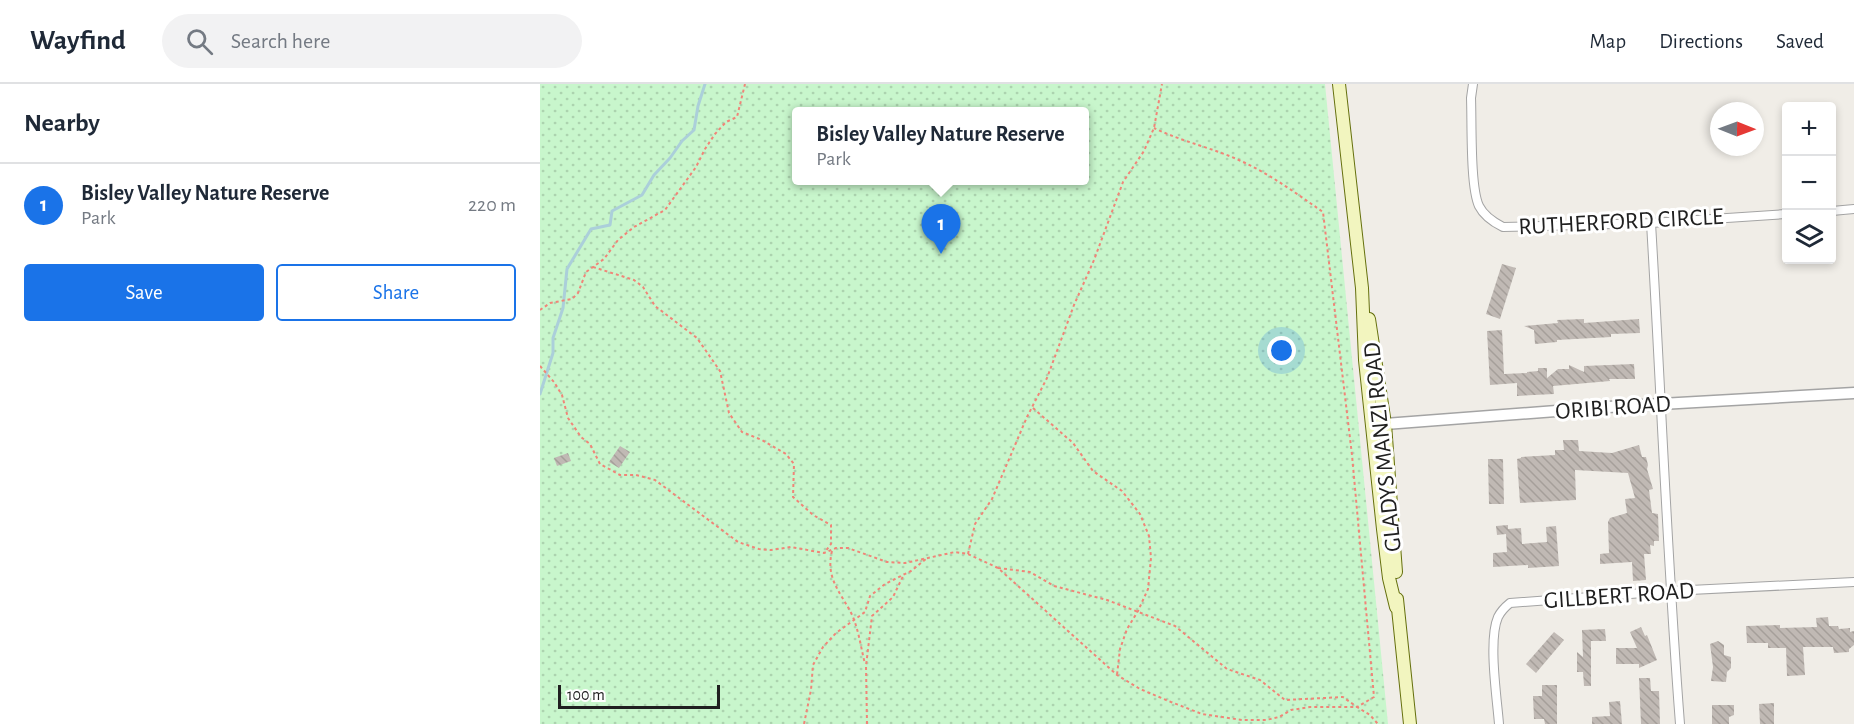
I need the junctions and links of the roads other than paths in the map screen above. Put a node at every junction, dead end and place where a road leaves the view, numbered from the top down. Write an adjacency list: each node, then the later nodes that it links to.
1 (1339, 84): 7 (main road, GLADYS MANZI ROAD)
2 (1473, 84): 6 (street, RUTHERFORD CIRCLE)
3 (1854, 209): 4 (street)
4 (1836, 211)
5 (1782, 214): 6 (street, RUTHERFORD CIRCLE)
6 (1651, 223): 9 (street)
7 (1362, 288): 10 (main road, GLADYS MANZI ROAD); 11 (main road, GLADYS MANZI ROAD)
8 (1854, 393): 9 (street, ORIBI ROAD)
9 (1662, 404): 10 (street, ORIBI ROAD); 13 (street)
10 (1385, 424): 11 (street, ORIBI ROAD); 14 (main road, GLADYS MANZI ROAD)
11 (1372, 425): 14 (main road, GLADYS MANZI ROAD)
12 (1854, 582): 13 (street, GILLBERT ROAD)
13 (1670, 591): 16 (street, GILLBERT ROAD); 17 (street)
14 (1396, 607): 15 (main road, GLADYS MANZI ROAD)
15 (1410, 724)
16 (1499, 724)
17 (1680, 724)

